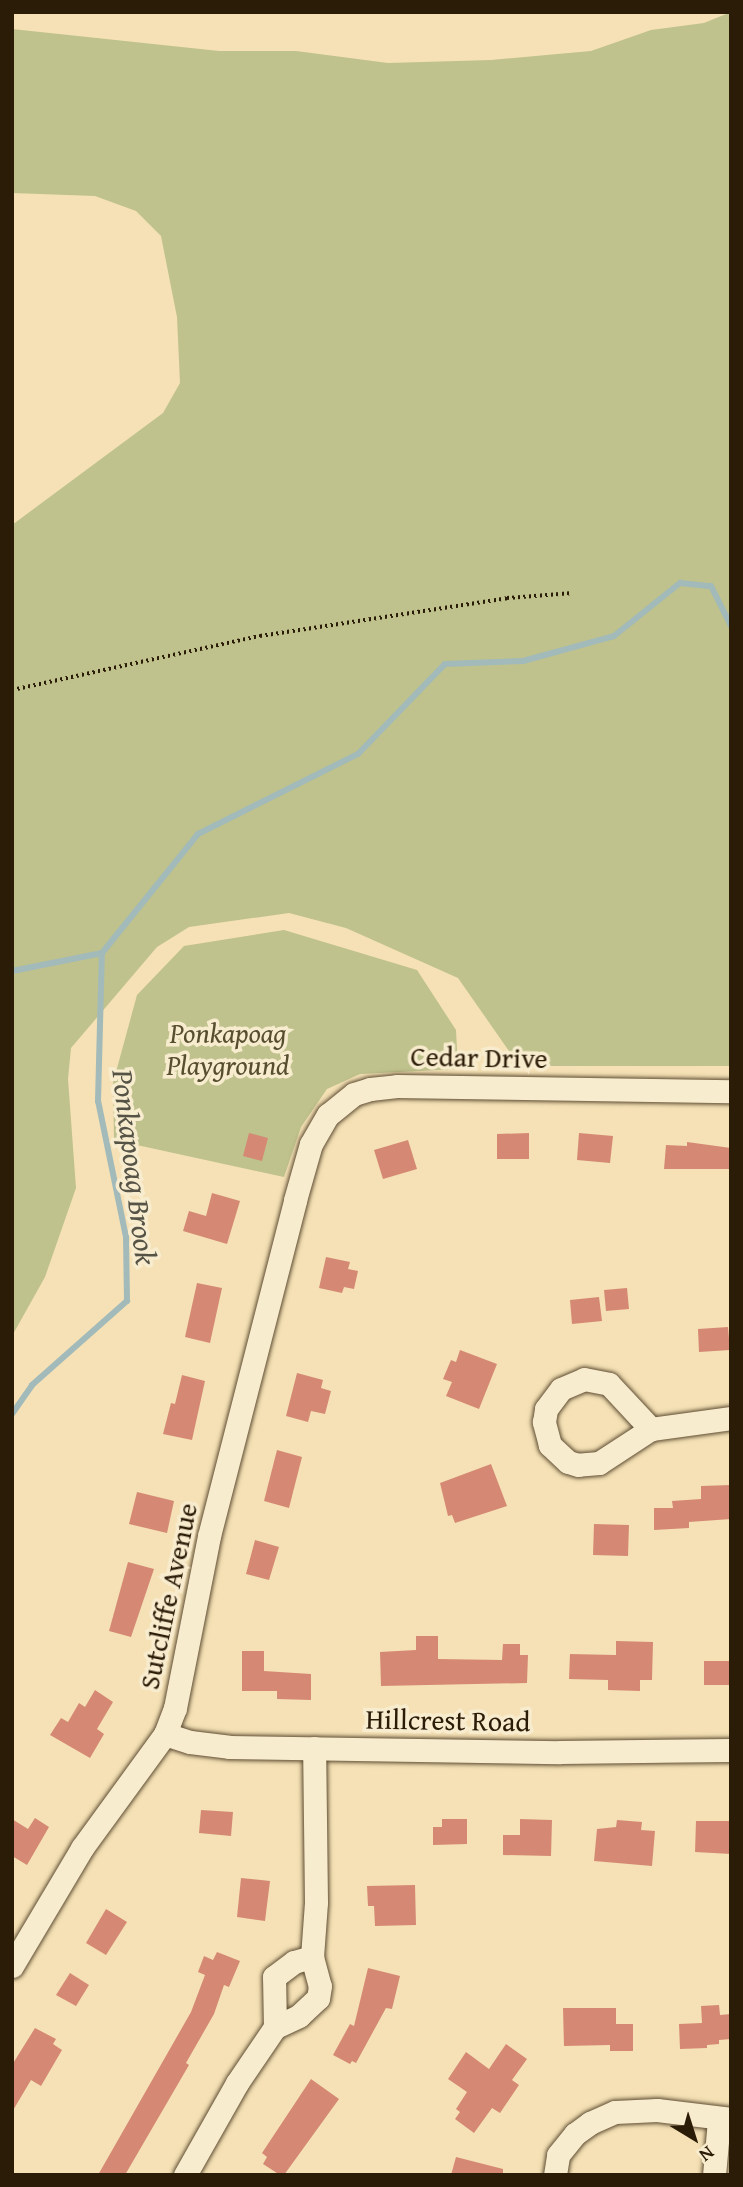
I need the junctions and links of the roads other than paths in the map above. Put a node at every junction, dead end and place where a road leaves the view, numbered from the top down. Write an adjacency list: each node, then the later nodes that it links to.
1 (731, 1091): 2 (street, Cedar Drive)
2 (295, 1200): 5 (street, Sutcliffe Avenue)
3 (731, 1418): 4 (street)
4 (651, 1429): 4 (street)
5 (165, 1734): 6 (street, Hillcrest Road); 9 (street, Sutcliffe Avenue)
6 (314, 1748): 7 (street, Hillcrest Road); 8 (street)
7 (731, 1750)
8 (312, 1957): 10 (street); 10 (street)
9 (12, 1966)
10 (275, 2027): 13 (street)
11 (725, 2120): 12 (street); 14 (street)
12 (709, 2170)
13 (185, 2175)
14 (555, 2175)

